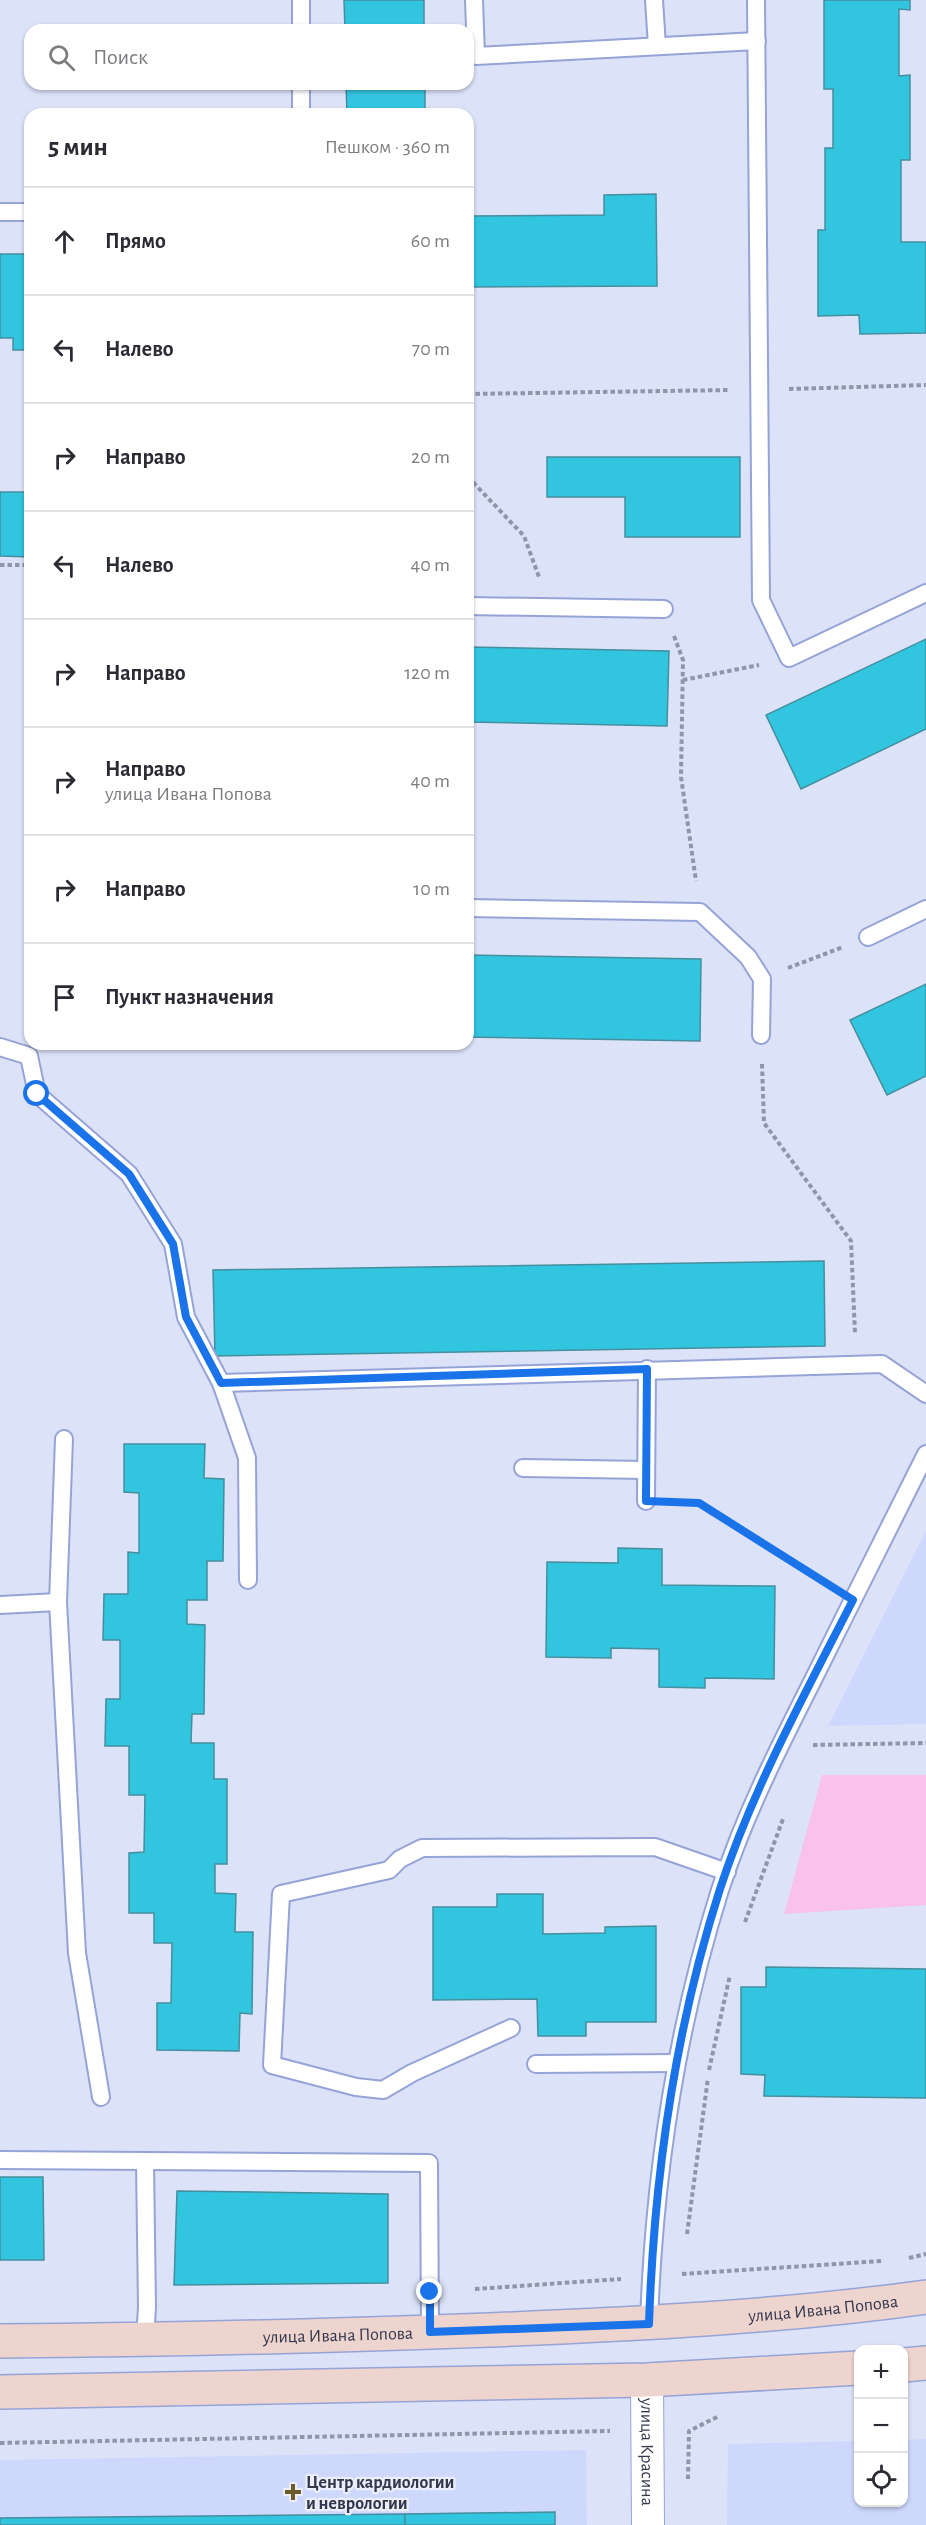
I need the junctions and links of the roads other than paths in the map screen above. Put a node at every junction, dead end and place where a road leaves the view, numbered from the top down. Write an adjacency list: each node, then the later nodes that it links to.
1 (301, 0): 5 (lane)
2 (474, 0): 7 (lane)
3 (654, 0): 7 (lane)
4 (756, 0): 6 (lane)
5 (301, 24)
6 (757, 41): 7 (lane); 12 (lane)
7 (657, 46)
8 (301, 90): 9 (lane)
9 (301, 108)
10 (0, 212): 11 (lane)
11 (24, 212)
12 (926, 593)
13 (474, 606): 14 (lane)
14 (664, 609)
15 (474, 908): 18 (lane)
16 (926, 909): 17 (lane)
17 (868, 937)
18 (761, 1035)
19 (0, 1047): 20 (lane)
20 (24, 1049)
21 (30, 1050): 23 (lane)
22 (647, 1369): 23 (lane); 24 (lane); 28 (lane)
23 (221, 1383): 30 (lane)
24 (926, 1394)
25 (64, 1439): 31 (lane)
26 (926, 1454): 33 (lane)
27 (523, 1468): 28 (lane)
28 (646, 1470): 29 (lane)
29 (646, 1501)
30 (248, 1580)
31 (58, 1602): 32 (lane); 37 (lane)
32 (0, 1605)
33 (727, 1872): 34 (lane); 35 (lane)
34 (511, 2028)
35 (676, 2063): 36 (lane); 41 (lane)
36 (536, 2064)
37 (101, 2097)
38 (0, 2160): 39 (lane)
39 (145, 2162): 42 (lane); 43 (lane)
40 (926, 2297): 41 (main road, улица Ивана Попова)
41 (649, 2324): 42 (main road, улица Ивана Попова)
42 (430, 2332): 43 (main road, улица Ивана Попова)
43 (145, 2340): 44 (main road, улица Ивана Попова)
44 (0, 2341)
45 (926, 2363): 46 (main road)
46 (908, 2365)
47 (854, 2368): 48 (main road)
48 (647, 2380): 49 (main road); 50 (street, улица Красина)
49 (0, 2392)
50 (648, 2525)

